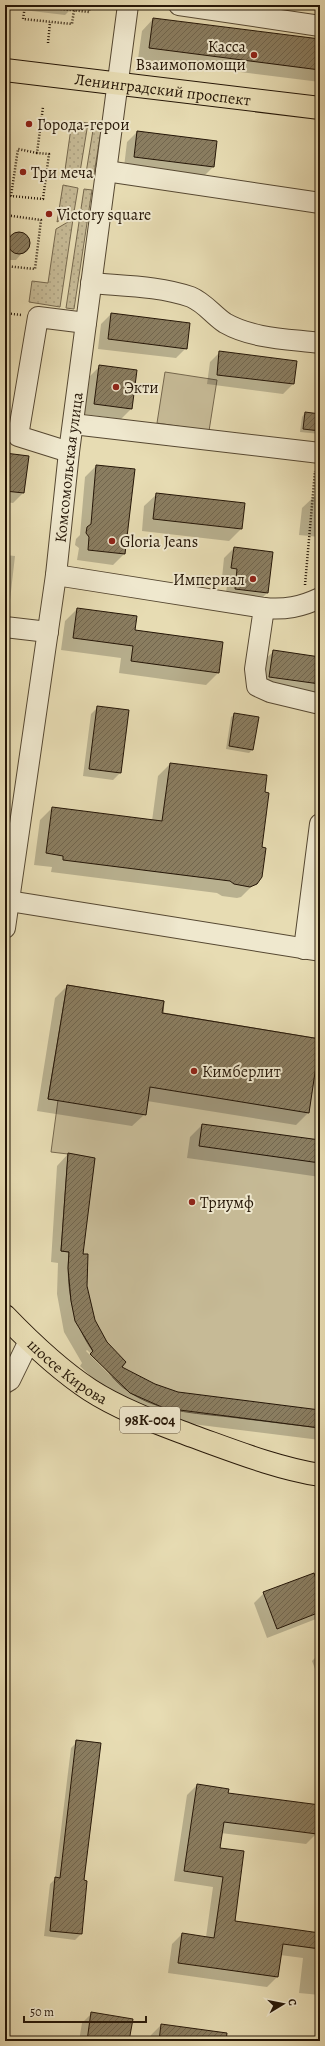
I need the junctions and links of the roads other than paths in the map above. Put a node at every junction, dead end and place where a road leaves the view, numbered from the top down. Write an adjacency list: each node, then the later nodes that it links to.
1 (128, 5): 5 (street, Комсомольская улица)
2 (180, 5): 3 (street)
3 (320, 26)
4 (5, 70): 5 (main road, Ленинградский проспект)
5 (118, 84): 6 (main road, Ленинградский проспект); 7 (street, Комсомольская улица)
6 (320, 108)
7 (106, 171): 8 (street); 9 (street, Комсомольская улица)
8 (320, 203)
9 (91, 283): 10 (street, Комсомольская улица); 11 (street)
10 (86, 323): 12 (street, Комсомольская улица); 13 (street)
11 (320, 343)
12 (73, 424): 14 (street, Комсомольская улица); 15 (street)
13 (12, 435): 14 (street)
14 (69, 452): 16 (street, Комсомольская улица)
15 (318, 453)
16 (56, 575): 18 (street); 20 (street, Комсомольская улица)
17 (311, 602): 18 (street)
18 (264, 608): 21 (street)
19 (5, 627): 20 (street)
20 (48, 632): 23 (street, Комсомольская улица)
21 (320, 704)
22 (320, 824): 26 (street)
23 (12, 836): 24 (street, Комсомольская улица)
24 (9, 901): 25 (street, Комсомольская улица); 26 (street)
25 (5, 928)
26 (312, 950)
27 (5, 1316): 28 (main road, шоссе Кирова / 98К-004)
28 (29, 1341): 29 (street); 30 (main road, шоссе Кирова / 98К-004)
29 (5, 1383)
30 (320, 1475)

